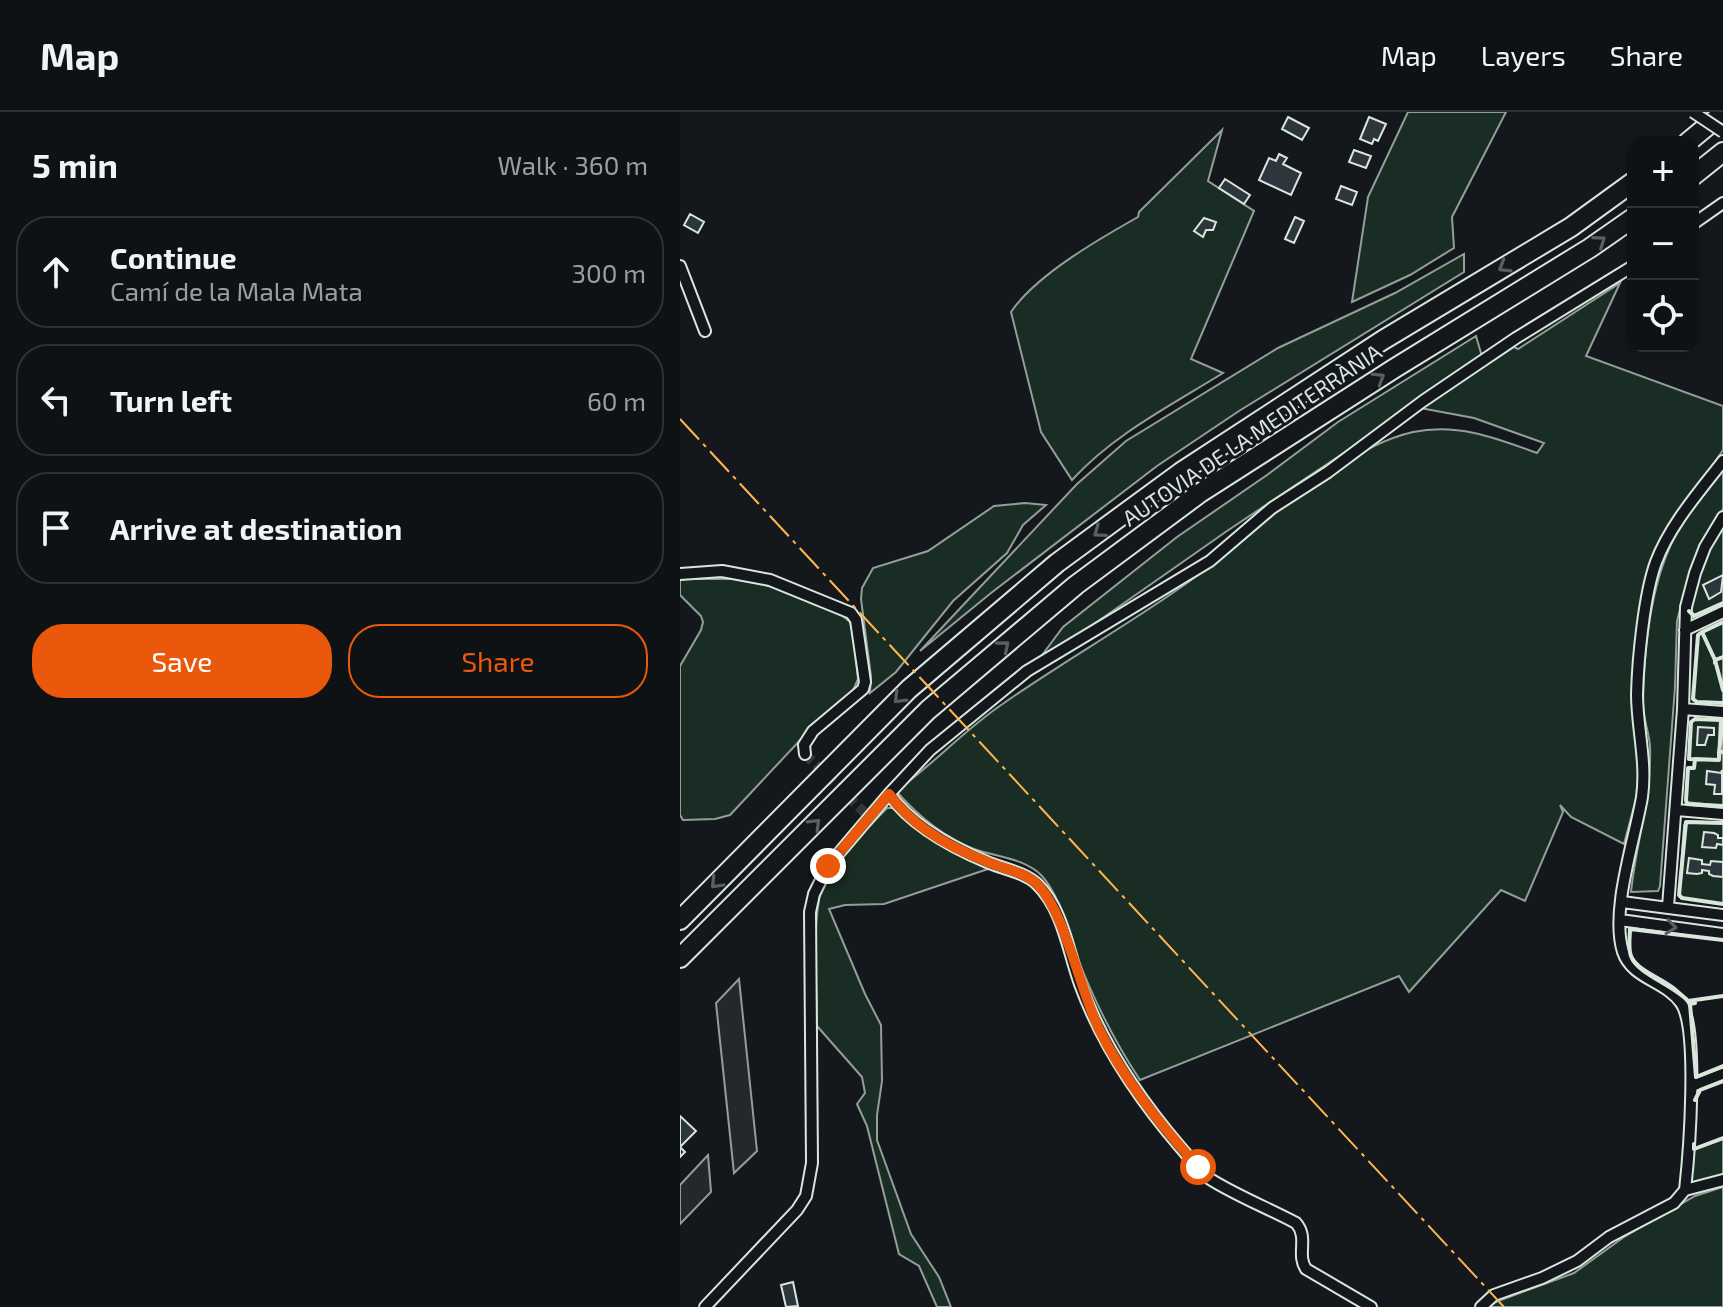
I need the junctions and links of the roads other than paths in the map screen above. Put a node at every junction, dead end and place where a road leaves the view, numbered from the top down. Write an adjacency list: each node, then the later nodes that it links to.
1 (1693, 112): 3 (street, bridge)
2 (1723, 113): 4 (highway)
3 (1723, 132)
4 (1695, 136)
5 (1723, 152): 6 (highway)
6 (1699, 171)
7 (1627, 186): 28 (highway, AUTOVIA DE LA MEDITERRÀNIA, one-way to 28)
8 (1723, 203): 9 (street)
9 (1699, 220)
10 (1627, 222): 31 (highway, AUTOVIA DE LA MEDITERRÀNIA, one-way to 10)
11 (680, 266): 13 (street)
12 (1627, 270): 22 (street)
13 (705, 331)
14 (1723, 461): 25 (street)
15 (1723, 517): 18 (street)
16 (680, 574): 21 (street)
17 (1723, 612): 18 (street)
18 (1685, 630): 19 (street)
19 (1683, 709): 20 (street); 23 (street)
20 (1723, 712)
21 (805, 754)
22 (889, 794): 36 (street); 37 (street)
23 (1677, 810): 24 (street); 26 (street)
24 (1723, 814)
25 (1622, 902): 26 (street); 29 (street)
26 (1668, 907): 27 (street)
27 (1723, 915)
28 (680, 920)
29 (1620, 920): 30 (street, one-way to 30); 33 (street)
30 (1723, 934)
31 (680, 958)
32 (1723, 1074): 33 (street)
33 (1692, 1086): 35 (street)
34 (1723, 1180): 35 (street)
35 (1685, 1190): 38 (street)
36 (705, 1307)
37 (1371, 1307)
38 (1481, 1307)

